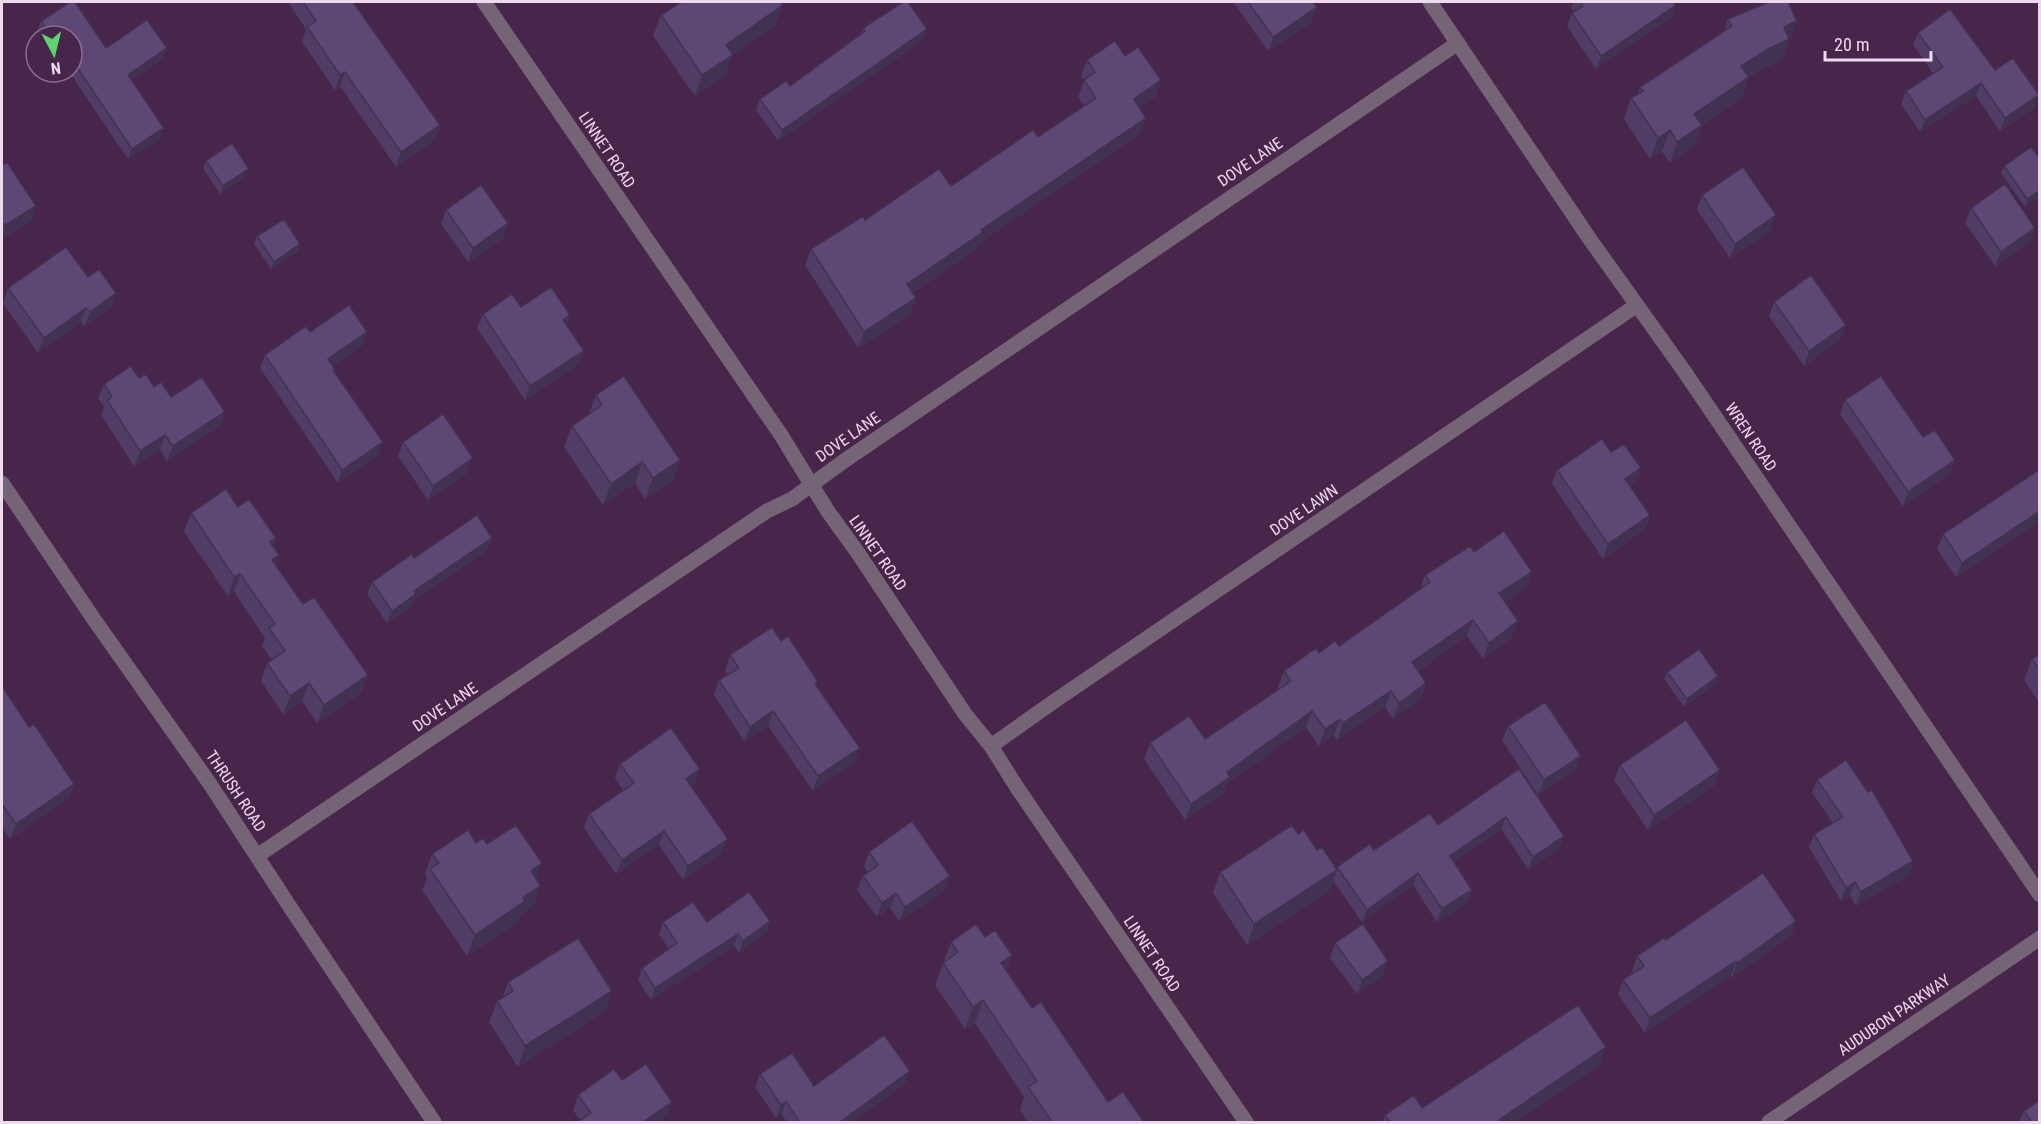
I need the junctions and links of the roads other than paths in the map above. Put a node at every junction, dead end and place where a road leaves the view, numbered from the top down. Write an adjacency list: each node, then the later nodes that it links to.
1 (484, 2): 6 (street, LINNET ROAD)
2 (1430, 2): 3 (street, WREN ROAD)
3 (1458, 43): 4 (street, WREN ROAD); 6 (street, DOVE LANE)
4 (1637, 305): 7 (street, DOVE LAWN); 9 (street, WREN ROAD)
5 (2, 483): 8 (street, THRUSH ROAD)
6 (812, 485): 7 (street, LINNET ROAD); 8 (street, DOVE LANE)
7 (991, 746): 12 (street, LINNET ROAD)
8 (257, 856): 11 (street, THRUSH ROAD)
9 (2040, 895)
10 (2040, 938): 13 (street, AUDUBON PARKWAY)
11 (434, 1122)
12 (1246, 1122)
13 (1769, 1122)

